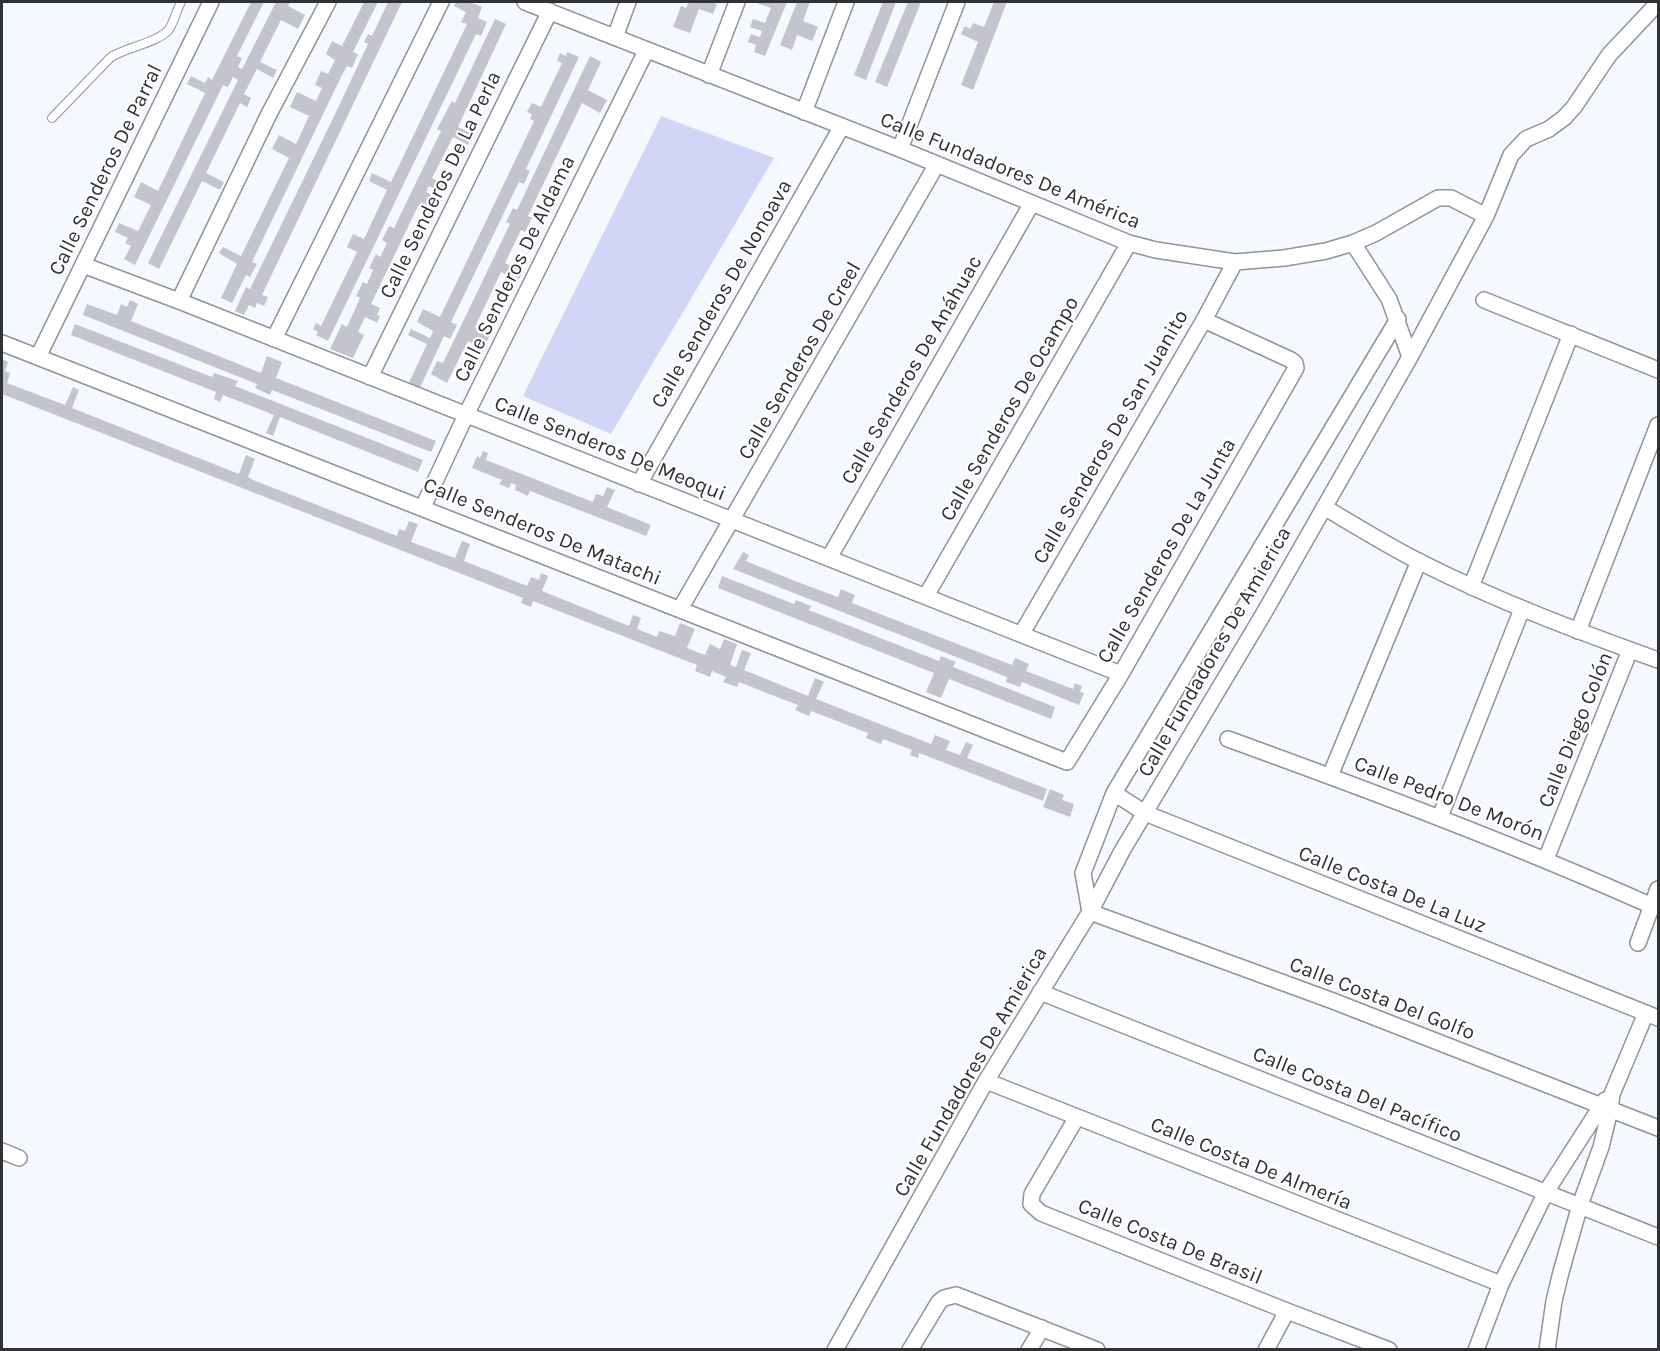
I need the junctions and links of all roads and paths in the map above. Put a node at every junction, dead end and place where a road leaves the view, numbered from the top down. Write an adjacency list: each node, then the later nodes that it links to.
1 (181, 2): 16 (lane)
2 (211, 2): 25 (street, Calle Senderos De Parral)
3 (328, 2): 27 (street)
4 (441, 2): 31 (street)
5 (525, 2): 11 (street, Calle Fundadores De América)
6 (628, 2): 12 (street)
7 (737, 2): 14 (street)
8 (846, 2): 15 (street)
9 (957, 2): 18 (street)
10 (1659, 3): 21 (street, Calle Fundadores De Amierica)
11 (550, 11): 12 (street, Calle Fundadores De América); 36 (street, Calle Senderos De La Perla)
12 (615, 37): 13 (street, Calle Fundadores De América)
13 (646, 51): 14 (street, Calle Fundadores De América); 37 (street, Calle Senderos De Aldama)
14 (709, 75): 15 (street, Calle Fundadores De América)
15 (804, 112): 17 (street, Calle Fundadores De América)
16 (52, 118)
17 (842, 126): 18 (street, Calle Fundadores De América); 39 (street, Calle Senderos De Nonoava)
18 (900, 149): 19 (street, Calle Fundadores De América)
19 (937, 164): 20 (street, Calle Fundadores De América); 42 (street, Calle Senderos De Creel)
20 (1032, 203): 22 (street, Calle Fundadores De América); 43 (street, Calle Senderos De Anáhuac)
21 (1486, 216): 23 (street, Calle Fundadores De América); 34 (street, Calle Fundadores De Amierica)
22 (1130, 243): 24 (street, Calle Fundadores De América); 46 (street, Calle Senderos De Ocampo)
23 (1353, 243): 24 (street, Calle Fundadores De América); 28 (street)
24 (1235, 262): 29 (street, Calle Senderos De San Juanito)
25 (83, 265): 27 (street, Calle Senderos De Meoqui); 33 (street, Calle Senderos De Parral)
26 (1484, 300): 30 (street)
27 (179, 301): 31 (street, Calle Senderos De Meoqui)
28 (1398, 319): 34 (street); 57 (street)
29 (1204, 320): 50 (street, Calle Senderos De San Juanito); 53 (street, Calle Senderos De La Junta)
30 (1570, 334): 35 (street); 45 (street)
31 (274, 339): 36 (street, Calle Senderos De Meoqui)
32 (2, 343): 33 (street, Calle Senderos De Matachi)
33 (38, 357): 40 (street, Calle Senderos De Matachi)
34 (1410, 357): 41 (street, Calle Fundadores De Amierica)
35 (1659, 370)
36 (370, 377): 37 (street, Calle Senderos De Meoqui)
37 (466, 415): 39 (street, Calle Senderos De Meoqui); 40 (street, Calle Senderos De Aldama)
38 (1659, 425): 49 (street)
39 (639, 484): 42 (street, Calle Senderos De Meoqui)
40 (423, 507): 47 (street, Calle Senderos De Matachi)
41 (1324, 507): 44 (street); 58 (street, Calle Fundadores De Amierica)
42 (732, 520): 43 (street, Calle Senderos De Meoqui); 47 (street, Calle Senderos De Creel)
43 (829, 558): 46 (street, Calle Senderos De Meoqui)
44 (1419, 561): 45 (street); 56 (street)
45 (1471, 587): 48 (street)
46 (926, 596): 50 (street, Calle Senderos De Meoqui)
47 (680, 609): 55 (street, Calle Senderos De Matachi)
48 (1522, 609): 49 (street); 59 (street)
49 (1578, 631): 51 (street)
50 (1022, 633): 53 (street, Calle Senderos De Meoqui)
51 (1630, 650): 52 (street); 60 (street, Calle Diego Colón)
52 (1659, 660)
53 (1121, 674): 55 (street, Calle Senderos De La Junta)
54 (1228, 739): 56 (street, Calle Pedro De Morón)
55 (1067, 762)
56 (1330, 776): 59 (street, Calle Pedro De Morón)
57 (1114, 793): 58 (street, Calle Costa De La Luz); 63 (street)
58 (1145, 813): 63 (street, Calle Fundadores De Amierica); 66 (street, Calle Costa De La Luz)
59 (1440, 817): 60 (street, Calle Pedro De Morón)
60 (1546, 859): 62 (street, Calle Pedro De Morón)
61 (1659, 889): 62 (street)
62 (1652, 906): 64 (street)
63 (1090, 912): 65 (street, Calle Fundadores De Amierica); 68 (street, Calle Costa Del Golfo)
64 (1638, 943)
65 (1041, 992): 67 (street, Calle Fundadores De Amierica); 73 (street, Calle Costa Del Pacífico)
66 (1652, 1015): 68 (street)
67 (986, 1081): 69 (street, Calle Costa De Almería); 79 (street, Calle Fundadores De Amierica)
68 (1605, 1108): 70 (street, Calle Costa Del Golfo); 73 (street); 74 (street)
69 (1077, 1117): 76 (street, Calle Costa De Almería); 77 (street, Calle Costa De Brasil)
70 (1659, 1128)
71 (2, 1151): 72 (street)
72 (19, 1158)
73 (1546, 1192): 74 (street, Calle Costa Del Pacífico); 76 (street)
74 (1580, 1205): 75 (street, Calle Costa Del Pacífico); 86 (street)
75 (1659, 1237)
76 (1501, 1284): 85 (street)
77 (1287, 1311): 83 (street); 84 (street, Calle Costa De Brasil)
78 (1042, 1328): 80 (street); 81 (street); 82 (street)
79 (835, 1350)
80 (910, 1350)
81 (1029, 1350)
82 (1096, 1350)
83 (1266, 1350)
84 (1389, 1350)
85 (1476, 1350)
86 (1547, 1350)

